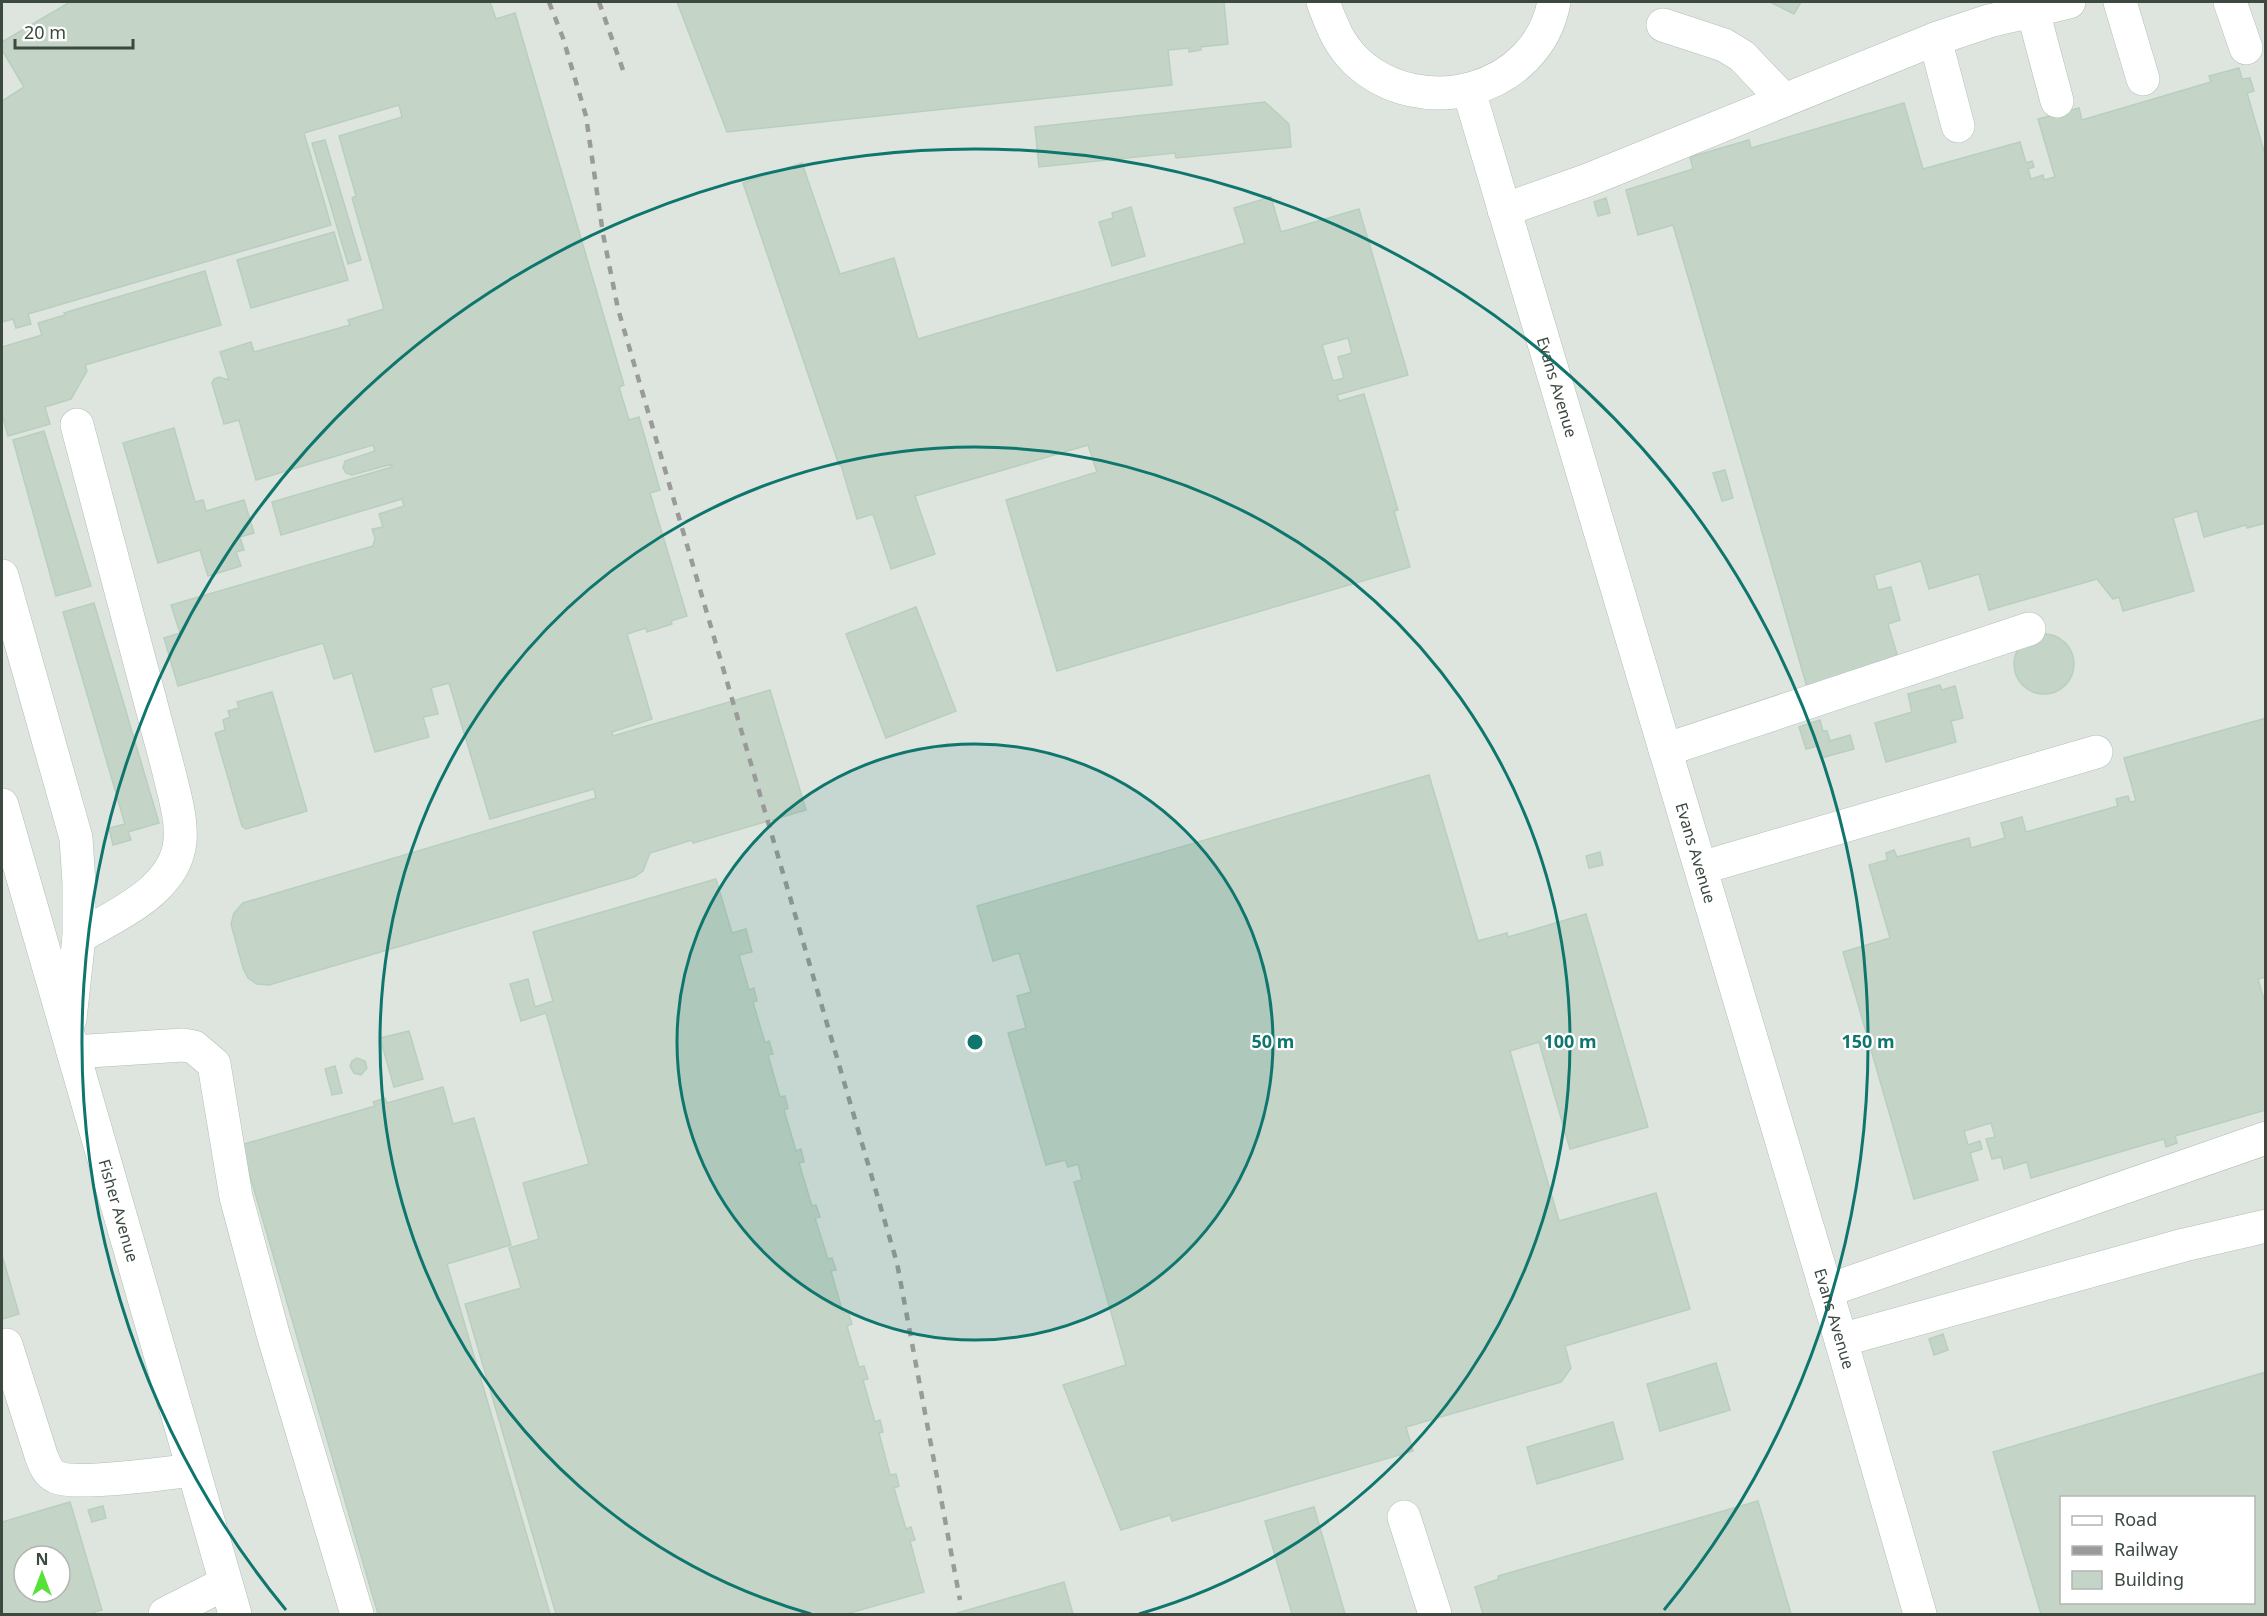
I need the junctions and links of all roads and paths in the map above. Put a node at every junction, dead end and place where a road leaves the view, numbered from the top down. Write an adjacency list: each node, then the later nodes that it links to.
1 (1323, 2): 12 (lane)
2 (1554, 2): 12 (lane)
3 (2069, 2): 7 (lane)
4 (2120, 2): 11 (lane)
5 (2230, 2): 10 (lane)
6 (1994, 11): 7 (lane); 9 (lane)
7 (2033, 11): 14 (lane)
8 (1663, 25): 13 (lane)
9 (1935, 39): 13 (lane); 15 (lane)
10 (2246, 48)
11 (2143, 79)
12 (1469, 91): 16 (lane, Evans Avenue)
13 (1784, 100): 16 (lane)
14 (2057, 101)
15 (1958, 126)
16 (1504, 210): 20 (lane, Evans Avenue)
17 (77, 425): 25 (lane)
18 (2, 576): 25 (lane)
19 (2029, 629): 20 (lane)
20 (1665, 750): 23 (lane, Evans Avenue)
21 (2096, 752): 23 (lane)
22 (2, 805): 24 (lane, Fisher Avenue)
23 (1701, 868): 29 (lane, Evans Avenue)
24 (13, 883): 26 (lane, Fisher Avenue)
25 (79, 937): 26 (lane)
26 (71, 1044): 32 (lane, Fisher Avenue); 37 (lane)
27 (2265, 1138): 29 (lane)
28 (2265, 1226): 30 (lane)
29 (1826, 1291): 30 (lane, Evans Avenue)
30 (1841, 1340): 39 (lane, Evans Avenue)
31 (6, 1345): 32 (lane)
32 (192, 1470): 34 (lane, Fisher Avenue)
33 (1404, 1517): 38 (lane)
34 (226, 1583): 35 (lane); 36 (lane, Fisher Avenue)
35 (165, 1614)
36 (235, 1614)
37 (357, 1614)
38 (1434, 1614)
39 (1920, 1614)

